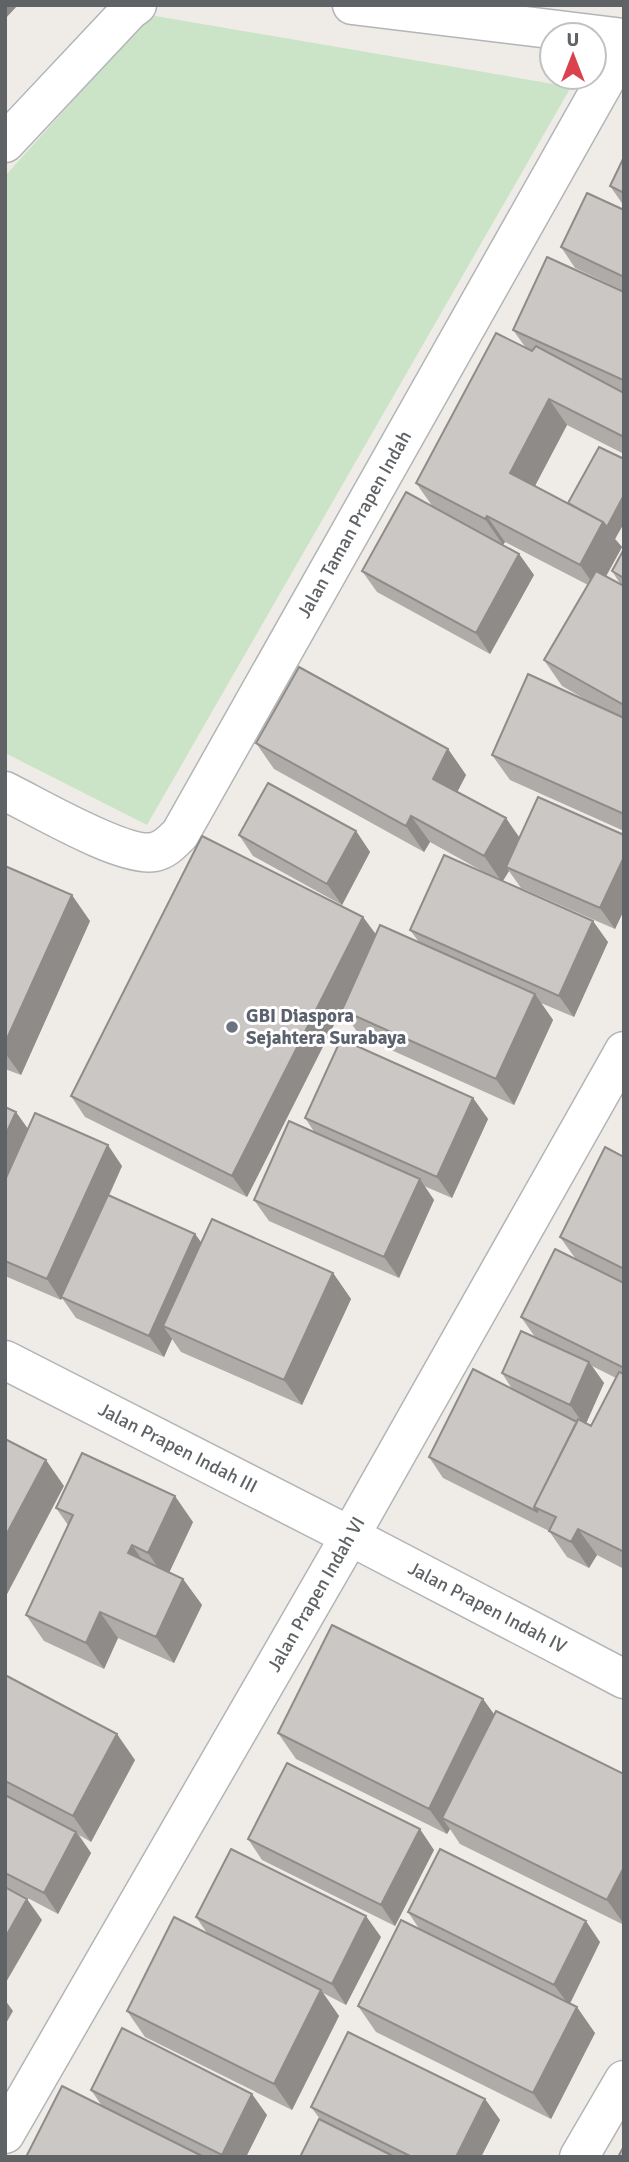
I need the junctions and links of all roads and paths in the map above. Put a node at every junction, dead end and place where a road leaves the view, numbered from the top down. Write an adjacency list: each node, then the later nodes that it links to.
1 (137, 5): 5 (street)
2 (352, 5): 3 (street)
3 (624, 38)
4 (624, 47): 6 (street, Jalan Taman Prapen Indah)
5 (5, 143)
6 (5, 790)
7 (624, 1051): 9 (street, Jalan Prapen Indah VI)
8 (5, 1360): 9 (street, Jalan Prapen Indah III)
9 (350, 1536): 10 (street, Jalan Prapen Indah IV); 12 (street, Jalan Prapen Indah VI)
10 (624, 1679)
11 (624, 2080): 13 (street)
12 (5, 2134)
13 (579, 2157)

